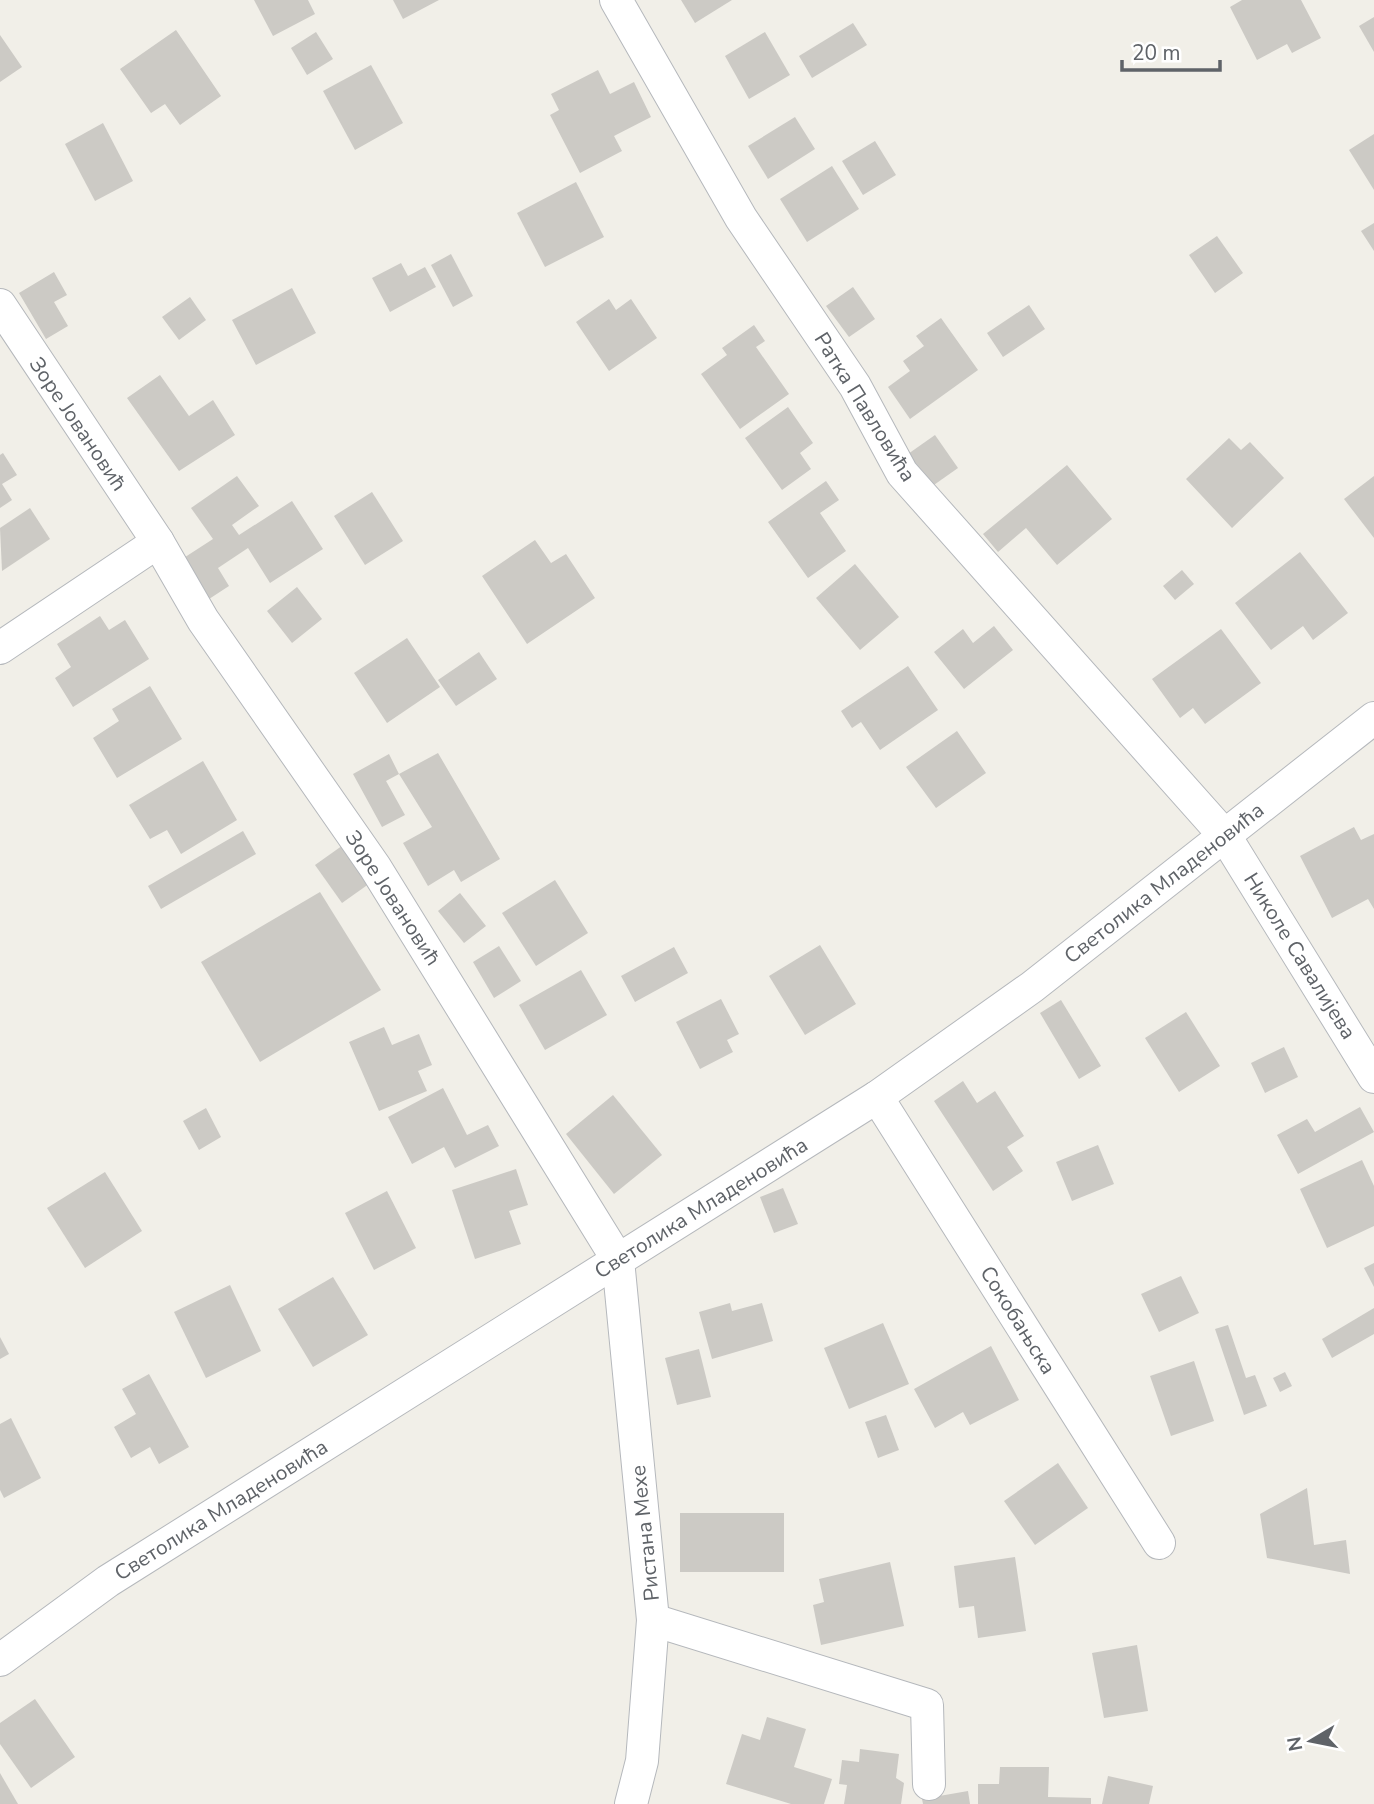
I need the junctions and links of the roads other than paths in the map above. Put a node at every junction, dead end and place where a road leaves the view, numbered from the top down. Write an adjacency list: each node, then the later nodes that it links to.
1 (616, 0): 6 (street, Ратка Павловића)
2 (0, 305): 3 (street, Зоре Јовановић)
3 (158, 542): 4 (street); 9 (street, Зоре Јовановић)
4 (0, 648)
5 (1374, 718): 6 (street, Светолика Младеновића)
6 (1225, 836): 7 (street, Николе Савалијева); 8 (street, Светолика Младеновића)
7 (1374, 1077)
8 (877, 1097): 9 (street, Светолика Младеновића); 10 (street, Сокобањска)
9 (618, 1260): 11 (street, Ристана Мехе); 12 (street, Светолика Младеновића)
10 (1158, 1543)
11 (653, 1620): 13 (street); 14 (street, Ристана Мехе)
12 (0, 1660)
13 (929, 1784)
14 (631, 1804)

